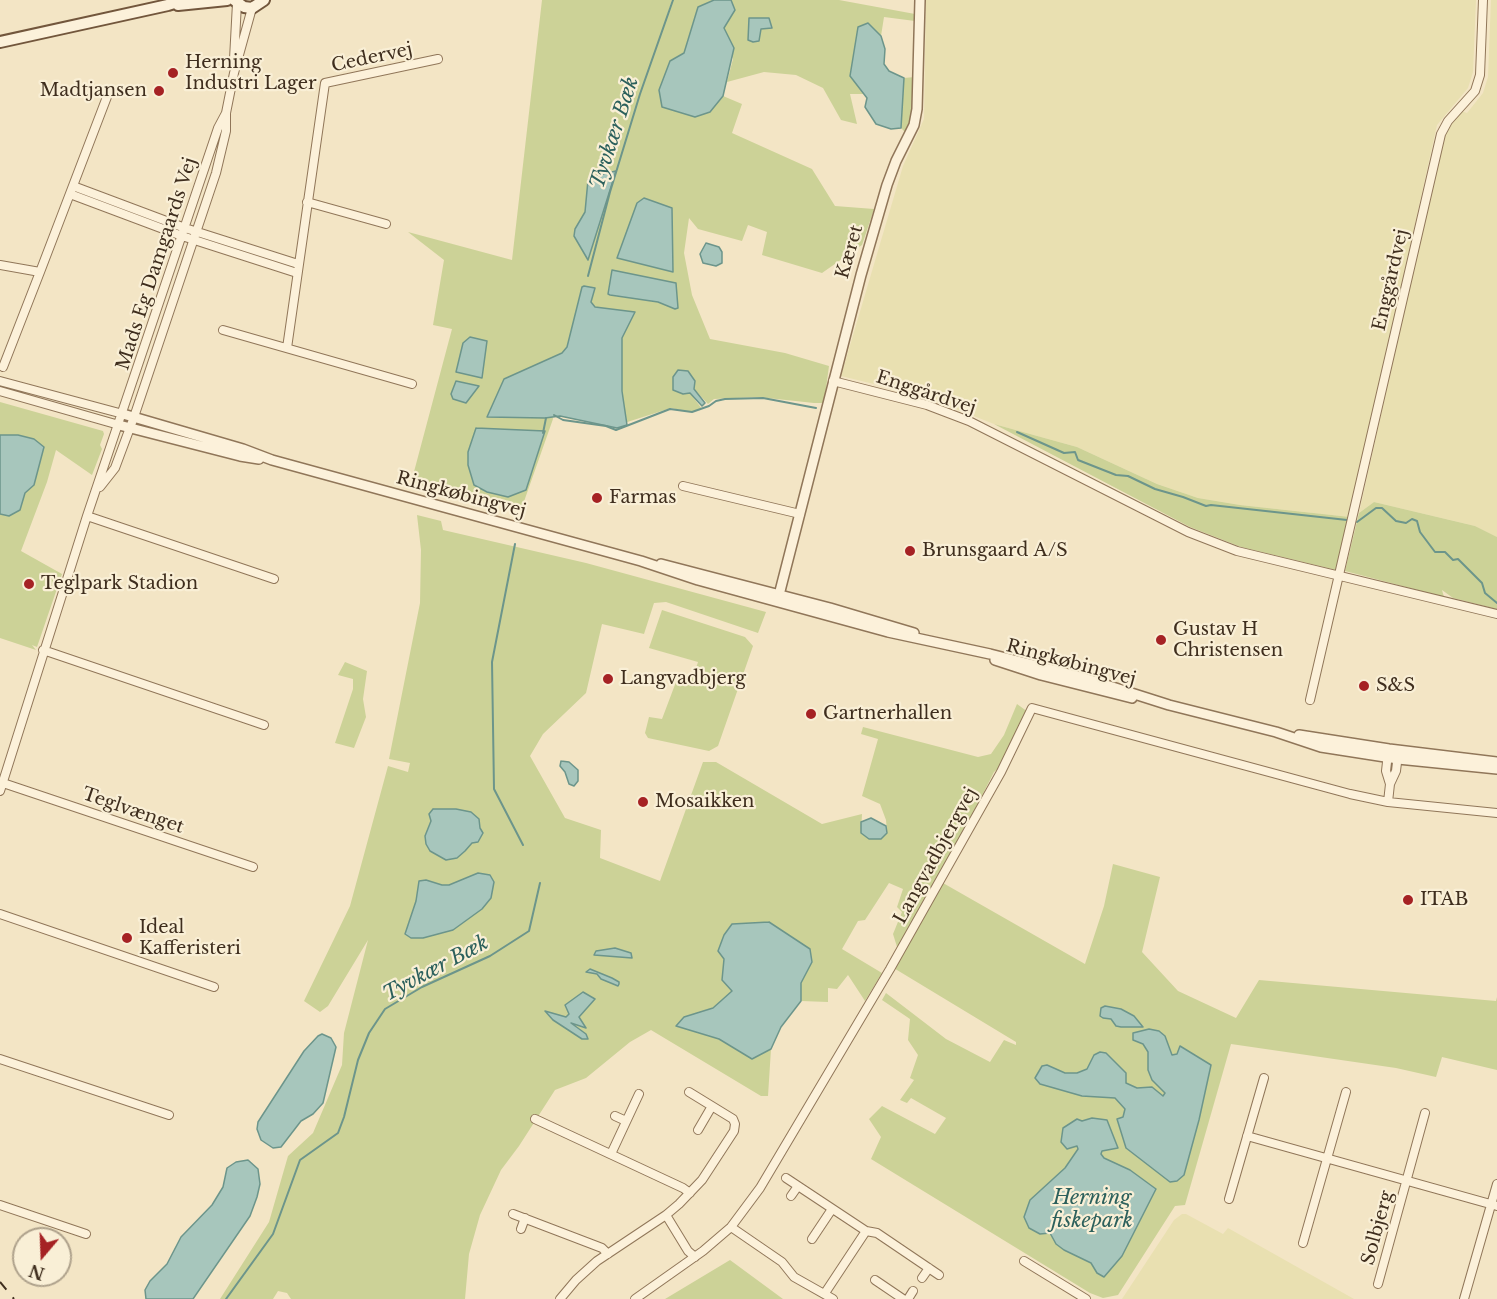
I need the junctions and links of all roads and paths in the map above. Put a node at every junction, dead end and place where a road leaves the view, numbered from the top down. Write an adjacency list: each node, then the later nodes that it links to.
1 (184, 0): 6 (main road)
2 (264, 0): 7 (main road)
3 (920, 0): 26 (street, Kæret)
4 (1483, 0): 39 (street, Enggårdvej)
5 (232, 1): 6 (main road); 7 (main road); 10 (street, Mads Eg Damgaards Vej)
6 (168, 5): 8 (main road)
7 (252, 8): 10 (street, Mads Eg Damgaards Vej)
8 (0, 42)
9 (438, 59): 14 (street, Cedervej)
10 (234, 73): 12 (street, Mads Eg Damgaards Vej)
11 (110, 89): 13 (street)
12 (226, 113): 16 (street, Mads Eg Damgaards Vej); 17 (street, Mads Eg Damgaards Vej)
13 (71, 190): 16 (street); 20 (street)
14 (307, 202): 15 (street); 18 (street, Cedervej)
15 (386, 224)
16 (184, 232): 17 (street); 29 (street, Mads Eg Damgaards Vej)
17 (195, 236): 18 (street); 21 (street); 30 (street, Mads Eg Damgaards Vej)
18 (298, 264): 21 (street, Cedervej)
19 (0, 265): 20 (street)
20 (40, 272): 24 (street)
21 (297, 273): 23 (street, Cedervej)
22 (223, 330): 23 (street)
23 (287, 348): 27 (street)
24 (3, 367)
25 (0, 381): 29 (street, Ringkøbingvej)
26 (833, 381): 36 (street, Kæret); 39 (street, Enggårdvej)
27 (412, 384)
28 (0, 391): 31 (street, Ringkøbingvej)
29 (123, 414): 30 (street, Ringkøbingvej); 31 (street, Mads Eg Damgaards Vej)
30 (134, 417): 32 (street, Mads Eg Damgaards Vej); 33 (street, Ringkøbingvej)
31 (118, 425): 32 (street, Ringkøbingvej); 35 (street, Teglvænget)
32 (130, 428): 33 (street, Ringkøbingvej); 35 (street, Teglvænget)
33 (272, 460): 38 (street, Ringkøbingvej)
34 (683, 486): 36 (street)
35 (97, 490): 37 (street, Teglvænget)
36 (800, 514): 41 (street, Kæret)
37 (87, 516): 40 (street); 44 (street, Teglvænget)
38 (641, 561): 41 (street, Ringkøbingvej); 43 (street, Ringkøbingvej)
39 (1338, 576): 42 (street, Enggårdvej); 45 (street, Enggårdvej)
40 (274, 579)
41 (779, 595): 43 (street, Ringkøbingvej)
42 (1497, 614)
43 (939, 642): 47 (street, Ringkøbingvej)
44 (44, 650): 46 (street); 53 (street, Teglvænget)
45 (1310, 700)
46 (264, 725)
47 (1276, 732): 49 (street, Ringkøbingvej); 49 (street, Ringkøbingvej)
48 (1398, 755): 49 (street); 50 (street); 51 (street); 52 (street)
49 (1388, 758): 52 (street)
50 (1497, 762)
51 (1497, 769)
52 (1390, 784): 54 (street)
53 (1, 787): 56 (street, Teglvænget)
54 (1388, 802): 55 (street, Langvadbjergvej); 87 (street, Langvadbjergvej)
55 (1497, 813)
56 (253, 867)
57 (0, 914): 58 (street)
58 (214, 987)
59 (0, 1059): 66 (street)
60 (1264, 1078): 71 (street)
61 (689, 1092): 64 (street)
62 (1346, 1092): 73 (street)
63 (639, 1094): 69 (street)
64 (712, 1106): 70 (street); 78 (street)
65 (1425, 1113): 75 (street, Solbjerg)
66 (169, 1115)
67 (615, 1116): 69 (street)
68 (535, 1119): 72 (street)
69 (626, 1121): 72 (street)
70 (698, 1130)
71 (1247, 1136): 73 (street, Solbjerg); 80 (street)
72 (611, 1154): 78 (street)
73 (1327, 1158): 75 (street, Solbjerg); 92 (street)
74 (786, 1178): 77 (street)
75 (1406, 1180): 82 (street, Solbjerg); 100 (street, Solbjerg)
76 (1497, 1184): 82 (street)
77 (798, 1186): 79 (street); 83 (street)
78 (690, 1193): 85 (street)
79 (791, 1196)
80 (1229, 1199)
81 (0, 1205): 90 (street)
82 (1494, 1205): 109 (street)
83 (832, 1209): 89 (street); 91 (street)
84 (513, 1214): 86 (street)
85 (666, 1215): 93 (street); 94 (street)
86 (525, 1218): 88 (street); 93 (street)
87 (731, 1227): 94 (street, Langvadbjergvej); 102 (street)
88 (520, 1229)
89 (866, 1231): 96 (street); 102 (street)
90 (86, 1234)
91 (812, 1239)
92 (1303, 1243)
93 (608, 1254): 103 (street)
94 (695, 1257): 104 (street, Langvadbjergvej)
95 (1024, 1261): 108 (street)
96 (929, 1268): 97 (street); 98 (street)
97 (939, 1275)
98 (922, 1278)
99 (875, 1280): 106 (street)
100 (1378, 1284)
101 (913, 1291): 107 (street)
102 (825, 1293): 105 (street)
103 (560, 1299)
104 (635, 1299)
105 (833, 1299)
106 (903, 1299)
107 (908, 1299)
108 (1086, 1299)
109 (1464, 1299)

